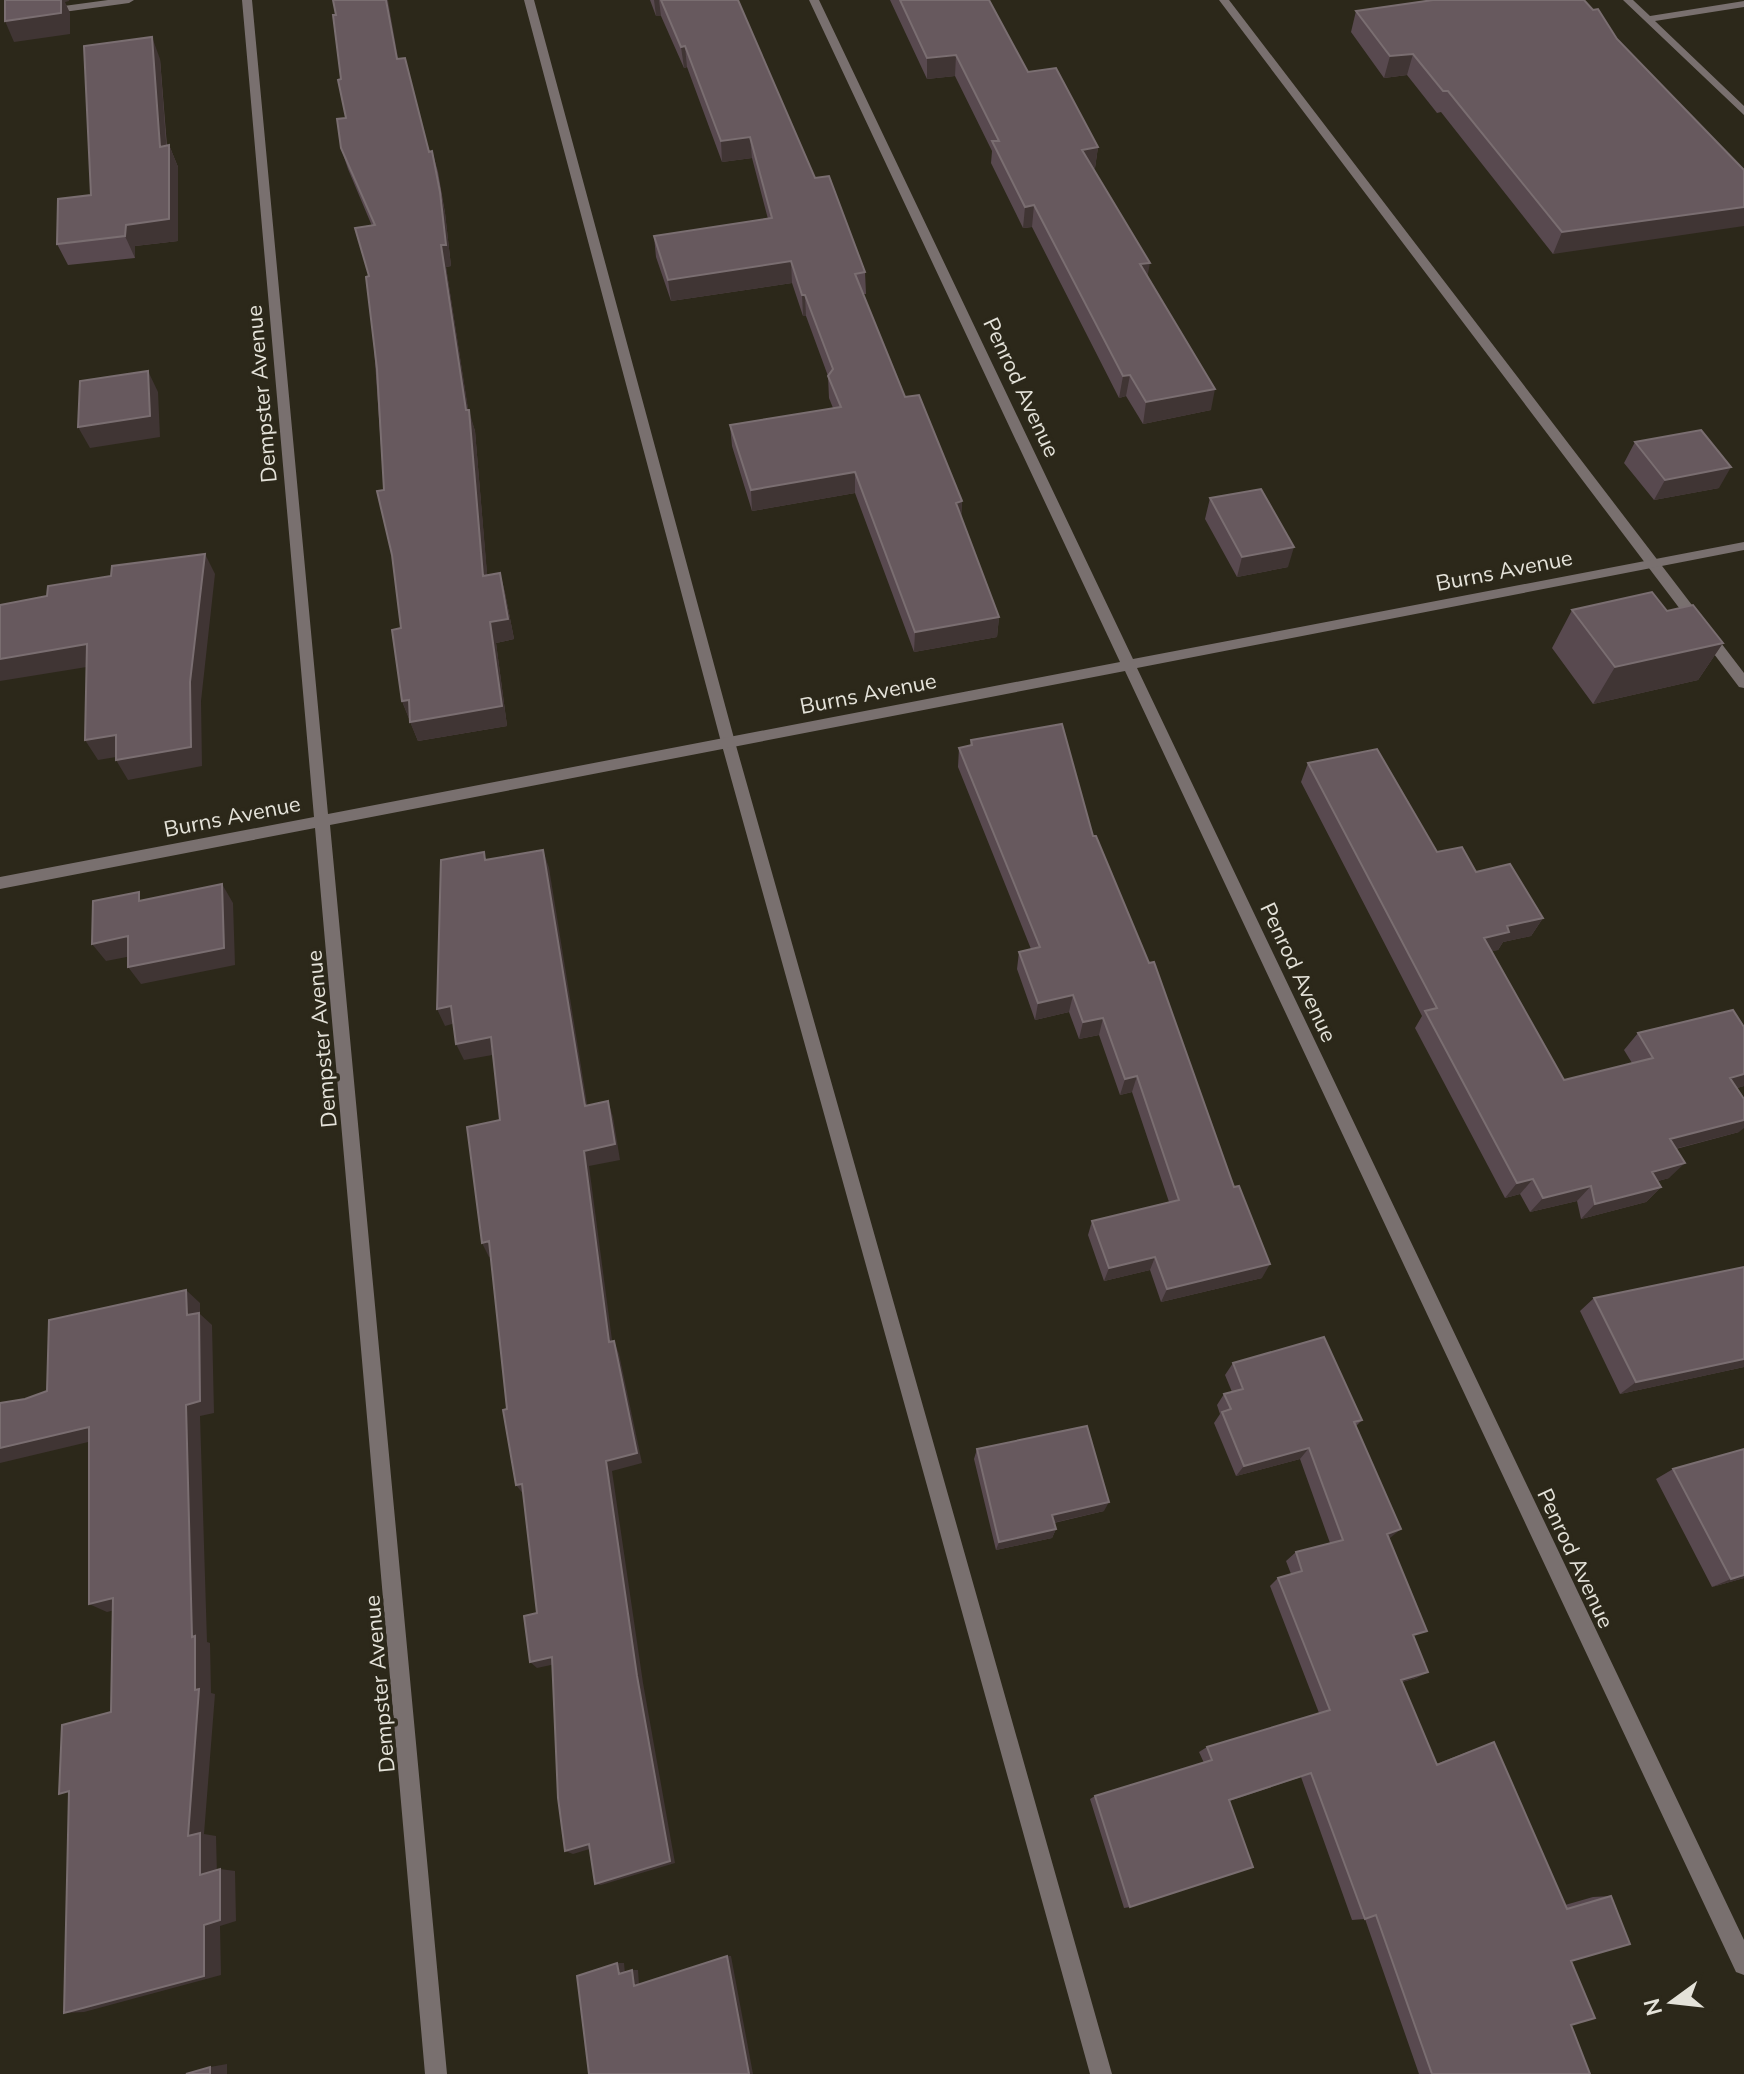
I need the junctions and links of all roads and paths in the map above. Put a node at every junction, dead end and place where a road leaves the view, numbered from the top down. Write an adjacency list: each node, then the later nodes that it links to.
1 (129, 0): 8 (street)
2 (247, 0): 16 (street, Dempster Avenue)
3 (529, 0): 15 (street)
4 (814, 0): 13 (street, Penrod Avenue)
5 (1224, 0): 12 (street)
6 (1628, 0): 9 (street)
7 (1744, 4): 9 (street)
8 (43, 11)
9 (1648, 19): 10 (street)
10 (1744, 112)
11 (1744, 546): 12 (street, Burns Avenue)
12 (1653, 564): 13 (street, Burns Avenue); 14 (street)
13 (1130, 665): 15 (street, Burns Avenue); 18 (street, Penrod Avenue)
14 (1744, 683)
15 (728, 742): 16 (street, Burns Avenue); 20 (street)
16 (323, 820): 17 (street, Burns Avenue); 19 (street, Dempster Avenue)
17 (0, 883)
18 (1744, 1964)
19 (436, 2074)
20 (1101, 2074)

